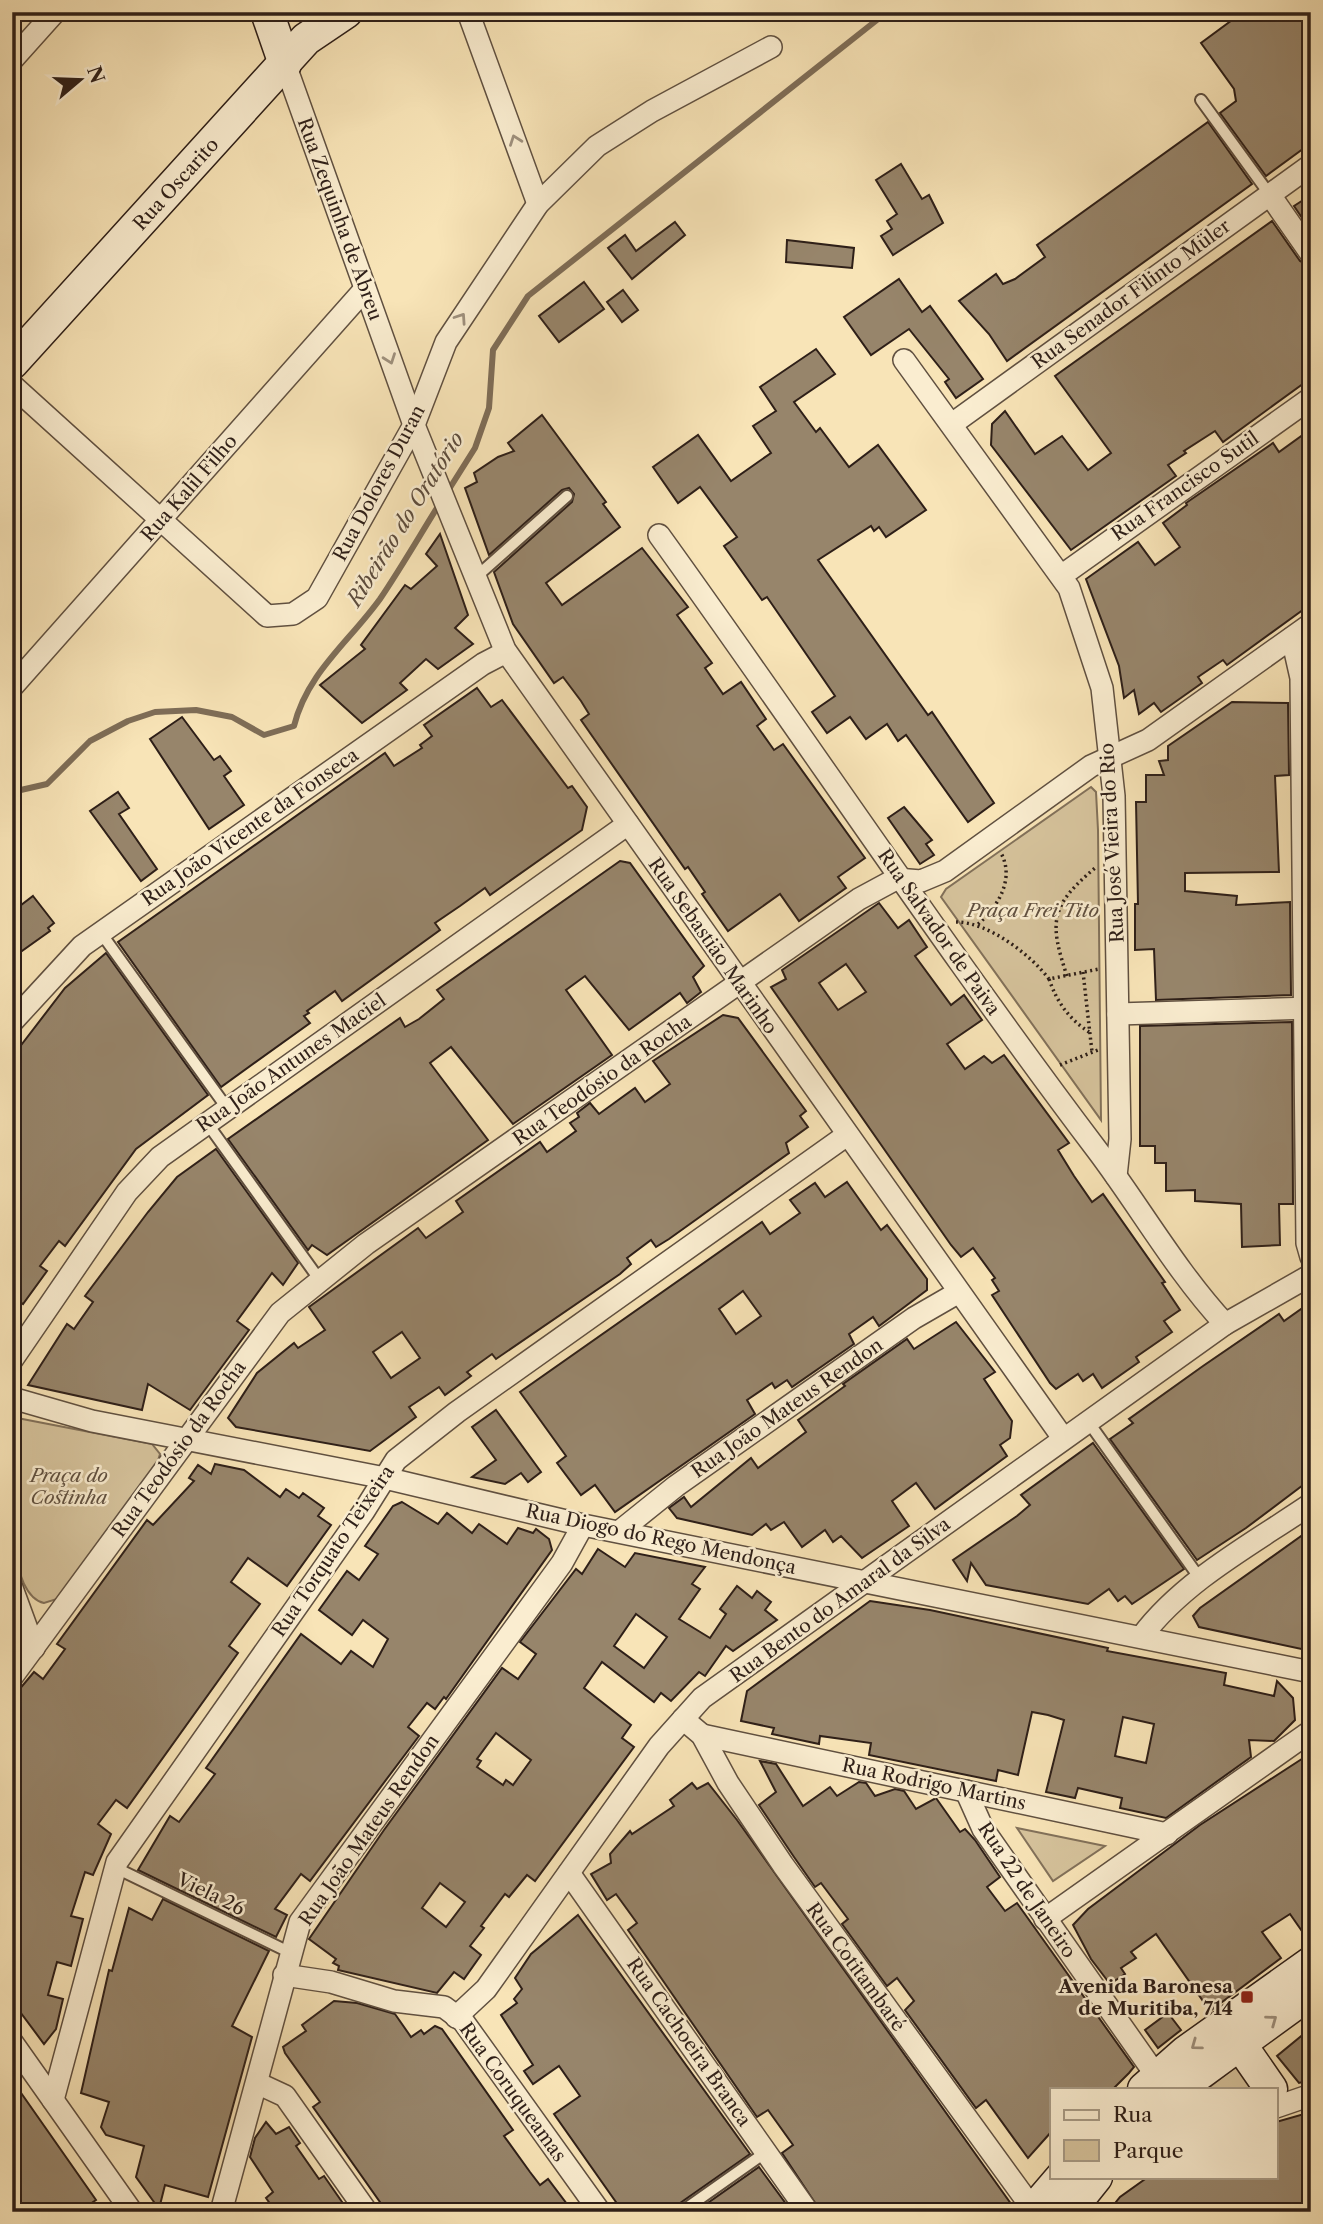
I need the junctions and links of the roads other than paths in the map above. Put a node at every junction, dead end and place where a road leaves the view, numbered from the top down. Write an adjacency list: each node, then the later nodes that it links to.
1 (55, 12): 6 (street)
2 (267, 12): 7 (main road, Rua Zequinha de Abreu)
3 (346, 12): 7 (main road, Rua Oscarito)
4 (468, 12): 11 (street, one-way to 4)
5 (771, 47): 11 (street, Rua Dolores Duran)
6 (12, 60)
7 (285, 64): 13 (street, Rua Zequinha de Abreu); 15 (main road, Rua Oscarito)
8 (1201, 100): 10 (lane)
9 (1311, 165): 10 (street, Rua Senador Filinto Müler)
10 (1269, 195): 12 (street); 18 (street, Rua Senador Filinto Müler)
11 (538, 204): 19 (street, Rua Dolores Duran, one-way to 11)
12 (1311, 254)
13 (365, 289): 19 (street, Rua Zequinha de Abreu, one-way to 19); 21 (street, Rua Kalil Filho)
14 (904, 360): 18 (street, Rua José Vieira do Rio)
15 (12, 363)
16 (12, 385): 21 (street)
17 (1311, 398): 23 (street, Rua Francisco Sutil)
18 (952, 424): 23 (street, Rua José Vieira do Rio)
19 (414, 425): 21 (street, Rua Dolores Duran); 24 (street, Rua Sebastião Marinho)
20 (567, 496): 24 (lane)
21 (160, 521): 28 (street, Rua Kalil Filho)
22 (659, 535): 31 (street, Rua Salvador de Paiva)
23 (1060, 576): 29 (street, Rua José Vieira do Rio)
24 (476, 577): 27 (street, Rua Sebastião Marinho)
25 (1311, 624): 26 (street, Rua Teodósio da Rocha)
26 (1292, 638): 29 (street, Rua Teodósio da Rocha); 34 (street)
27 (506, 652): 30 (street, Rua Sebastião Marinho); 32 (street, Rua João Vicente da Fonseca)
28 (12, 687)
29 (1110, 759): 31 (street, Rua Teodósio da Rocha); 35 (street, Rua José Vieira do Rio)
30 (628, 824): 33 (street, Rua Sebastião Marinho); 37 (street, Rua João Antunes Maciel)
31 (902, 880): 33 (street, Rua Teodósio da Rocha); 40 (street, Rua Salvador de Paiva)
32 (101, 933): 36 (street, Rua João Vicente da Fonseca); 37 (lane)
33 (739, 983): 39 (street, Rua Sebastião Marinho); 43 (street, Rua Teodósio da Rocha)
34 (1308, 1008): 35 (street); 41 (street)
35 (1118, 1014): 40 (street, Rua José Vieira do Rio)
36 (12, 1023)
37 (227, 1108): 38 (street, Rua João Antunes Maciel)
38 (207, 1123): 43 (lane); 46 (street, Rua João Antunes Maciel)
39 (847, 1135): 44 (street, Rua Sebastião Marinho); 51 (street, Rua Torquato Teixeira)
40 (1116, 1176): 45 (street, Rua Salvador de Paiva)
41 (1311, 1257)
42 (1311, 1275): 45 (street, Rua Bento do Amaral da Silva)
43 (319, 1279): 49 (street, Rua Teodósio da Rocha)
44 (959, 1292): 50 (street, Rua Sebastião Marinho); 54 (street, Rua João Mateus Rendon)
45 (1225, 1324): 48 (street, Rua Bento do Amaral da Silva)
46 (12, 1360)
47 (12, 1398): 49 (street, Rua Diogo do Rego Mendonça)
48 (1087, 1420): 50 (street, Rua Bento do Amaral da Silva); 55 (lane)
49 (187, 1438): 51 (street, Rua Diogo do Rego Mendonça); 59 (street, Rua Teodósio da Rocha)
50 (1063, 1438): 56 (street, Rua Bento do Amaral da Silva)
51 (385, 1478): 53 (street, Rua Diogo do Rego Mendonça); 67 (street, Rua Torquato Teixeira)
52 (1311, 1504): 55 (street)
53 (583, 1525): 54 (street, Rua Diogo do Rego Mendonça); 70 (street, Rua João Mateus Rendon)
54 (620, 1531): 56 (street, Rua Diogo do Rego Mendonça)
55 (1201, 1580): 58 (street)
56 (866, 1581): 58 (street, Rua Diogo do Rego Mendonça); 62 (street, Rua Bento do Amaral da Silva)
57 (12, 1588): 59 (street)
58 (1142, 1636): 60 (street, Rua Diogo do Rego Mendonça)
59 (34, 1648): 61 (street, Rua Teodósio da Rocha)
60 (1311, 1672)
61 (12, 1677)
62 (683, 1719): 64 (street, Rua Cotitambaré); 68 (street, Rua Bento do Amaral da Silva)
63 (1311, 1731): 66 (street)
64 (702, 1735): 65 (street, Rua Rodrigo Martins); 84 (street, Rua Cotitambaré)
65 (965, 1791): 66 (street, Rua Rodrigo Martins); 69 (street, Rua 22 de Janeiro)
66 (1167, 1834): 69 (street)
67 (116, 1868): 70 (lane, Viela 26); 80 (street, Rua Torquato Teixeira)
68 (569, 1873): 74 (street, Rua Bento do Amaral da Silva); 81 (street, Rua Cachoeira Branca)
69 (1045, 1919): 78 (street, Rua 22 de Janeiro)
70 (291, 1953): 72 (street, Rua João Mateus Rendon)
71 (1311, 1963): 75 (main road)
72 (284, 1975): 74 (street, Rua Coruqueamas); 77 (street, Rua João Mateus Rendon)
73 (1311, 1992): 75 (main road, one-way to 73)
74 (456, 2017): 88 (street, Rua Coruqueamas)
75 (1233, 2033): 78 (main road); 79 (main road)
76 (12, 2042): 80 (street)
77 (257, 2083): 86 (street, Rua João Mateus Rendon); 87 (street)
78 (1161, 2086)
79 (1276, 2088)
80 (53, 2100): 85 (street)
81 (766, 2152): 89 (lane); 90 (street, Rua Cachoeira Branca)
82 (1061, 2178): 84 (main road)
83 (1096, 2178): 91 (main road)
84 (1033, 2211)
85 (132, 2212)
86 (221, 2212)
87 (368, 2212)
88 (600, 2212)
89 (681, 2212)
90 (808, 2212)
91 (1068, 2212)

